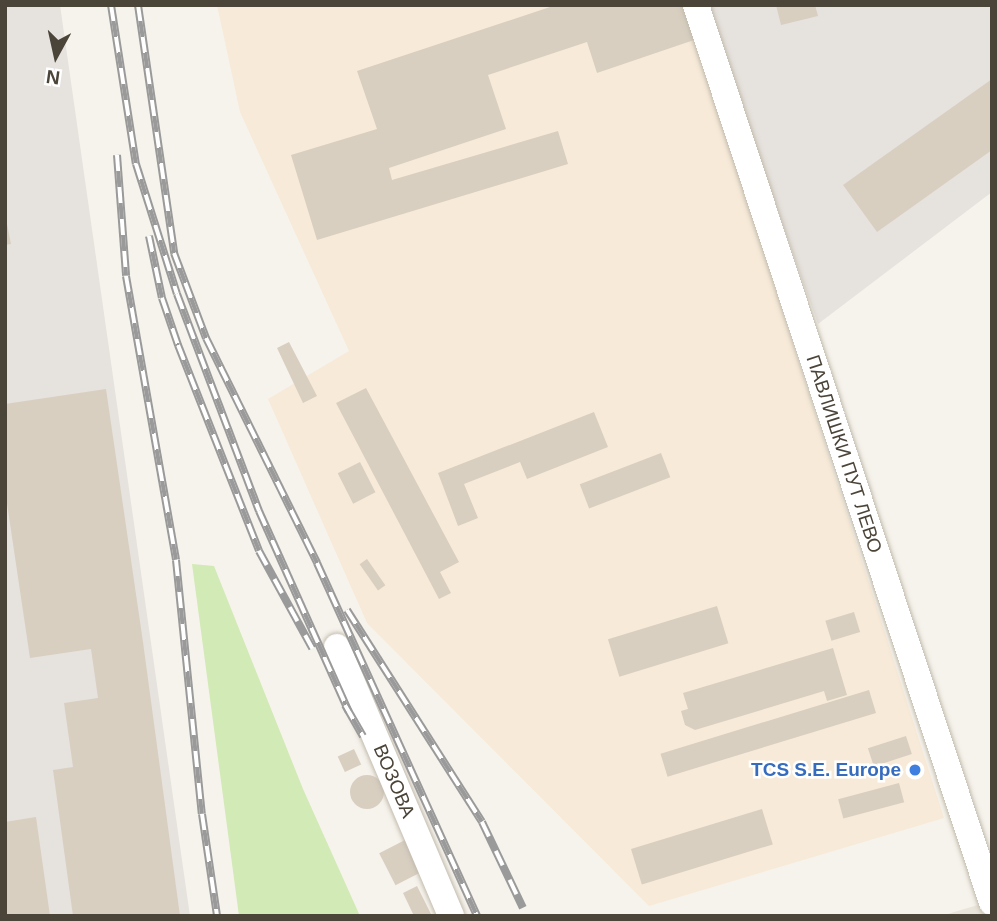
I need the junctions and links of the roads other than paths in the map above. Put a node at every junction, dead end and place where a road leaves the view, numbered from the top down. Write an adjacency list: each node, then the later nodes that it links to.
1 (696, 5): 3 (street, ПАВЛИШКИ ПУТ ЛЕВО)
2 (337, 646): 4 (street, ВОЗОВА)
3 (992, 902)
4 (452, 916)

